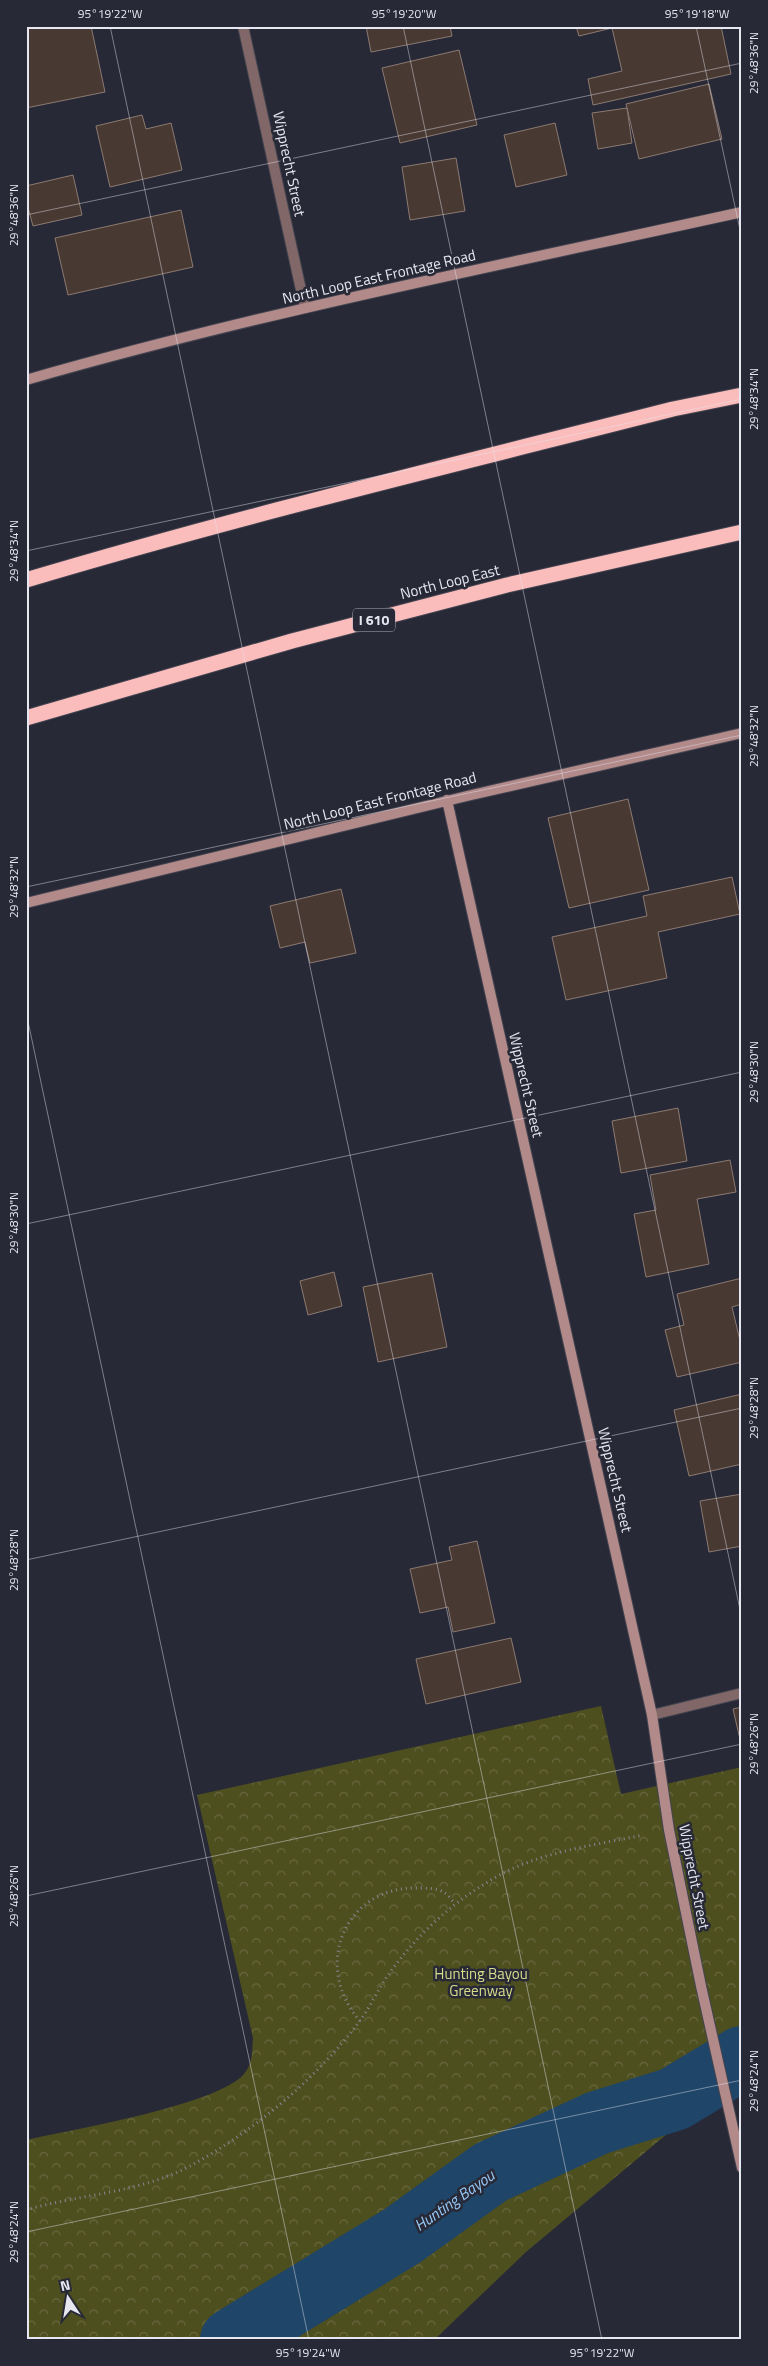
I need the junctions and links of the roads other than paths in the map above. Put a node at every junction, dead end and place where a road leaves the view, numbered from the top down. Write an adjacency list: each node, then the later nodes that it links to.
1 (243, 26): 3 (street, Wipprecht Street)
2 (742, 212): 3 (main road, North Loop East Frontage Road)
3 (305, 308): 4 (main road, North Loop East Frontage Road)
4 (26, 380)
5 (742, 395): 7 (highway)
6 (742, 532): 8 (highway, North Loop East / I 610)
7 (26, 580)
8 (26, 718)
9 (742, 733): 10 (main road, North Loop East Frontage Road)
10 (446, 800): 11 (main road, North Loop East Frontage Road); 13 (main road, Wipprecht Street)
11 (26, 903)
12 (742, 1693): 13 (street)
13 (652, 1715): 14 (main road, Wipprecht Street)
14 (742, 2168)

